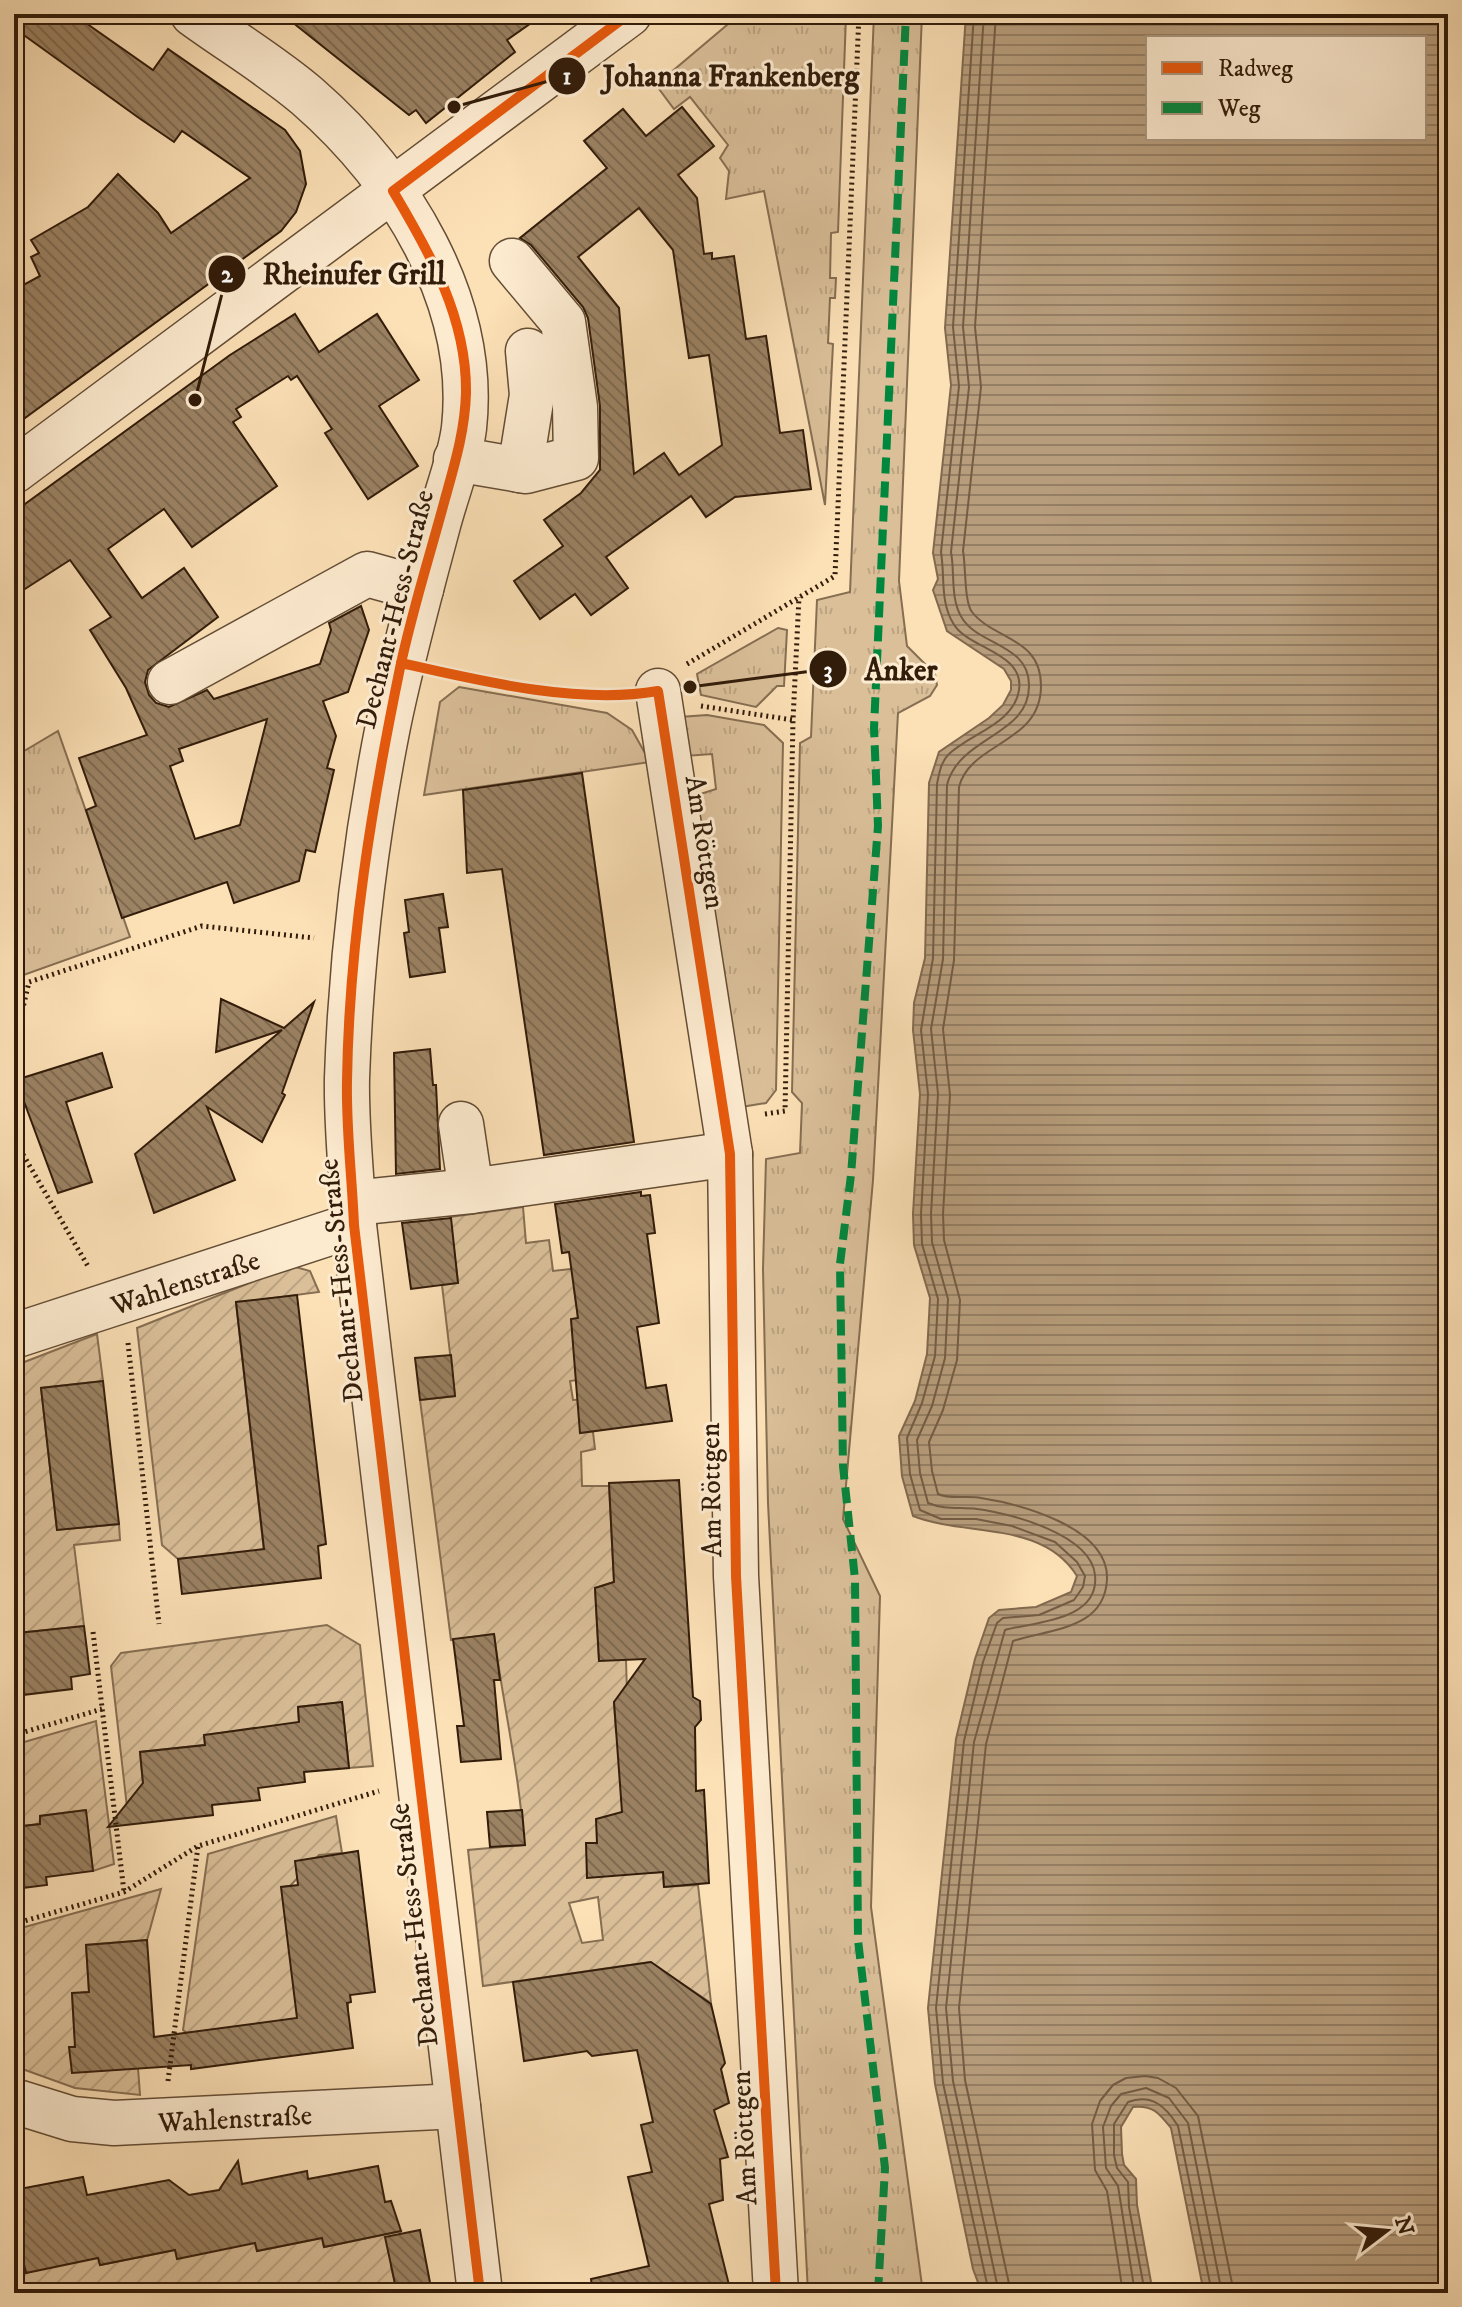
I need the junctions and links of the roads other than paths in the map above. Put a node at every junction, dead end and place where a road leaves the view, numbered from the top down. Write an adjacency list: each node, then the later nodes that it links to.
1 (193, 14): 3 (street, Dechant-Hess-Straße)
2 (629, 14): 3 (street)
3 (393, 191): 6 (street, Dechant-Hess-Straße); 8 (street)
4 (512, 261): 7 (street)
5 (528, 351): 7 (street)
6 (456, 459): 7 (street); 9 (street, Dechant-Hess-Straße)
7 (520, 470)
8 (14, 471)
9 (421, 589): 10 (street); 15 (street, Dechant-Hess-Straße)
10 (170, 682)
11 (658, 691): 13 (street, Am Röttgen)
12 (461, 1124): 14 (street)
13 (730, 1154): 14 (street, Wahlenstraße); 20 (street, Am Röttgen)
14 (471, 1191): 15 (street, Wahlenstraße)
15 (354, 1214): 16 (street, Wahlenstraße); 18 (street, Dechant-Hess-Straße)
16 (14, 1336)
17 (14, 2101): 18 (street, Wahlenstraße)
18 (458, 2106): 19 (street, Dechant-Hess-Straße)
19 (480, 2293)
20 (776, 2293)

